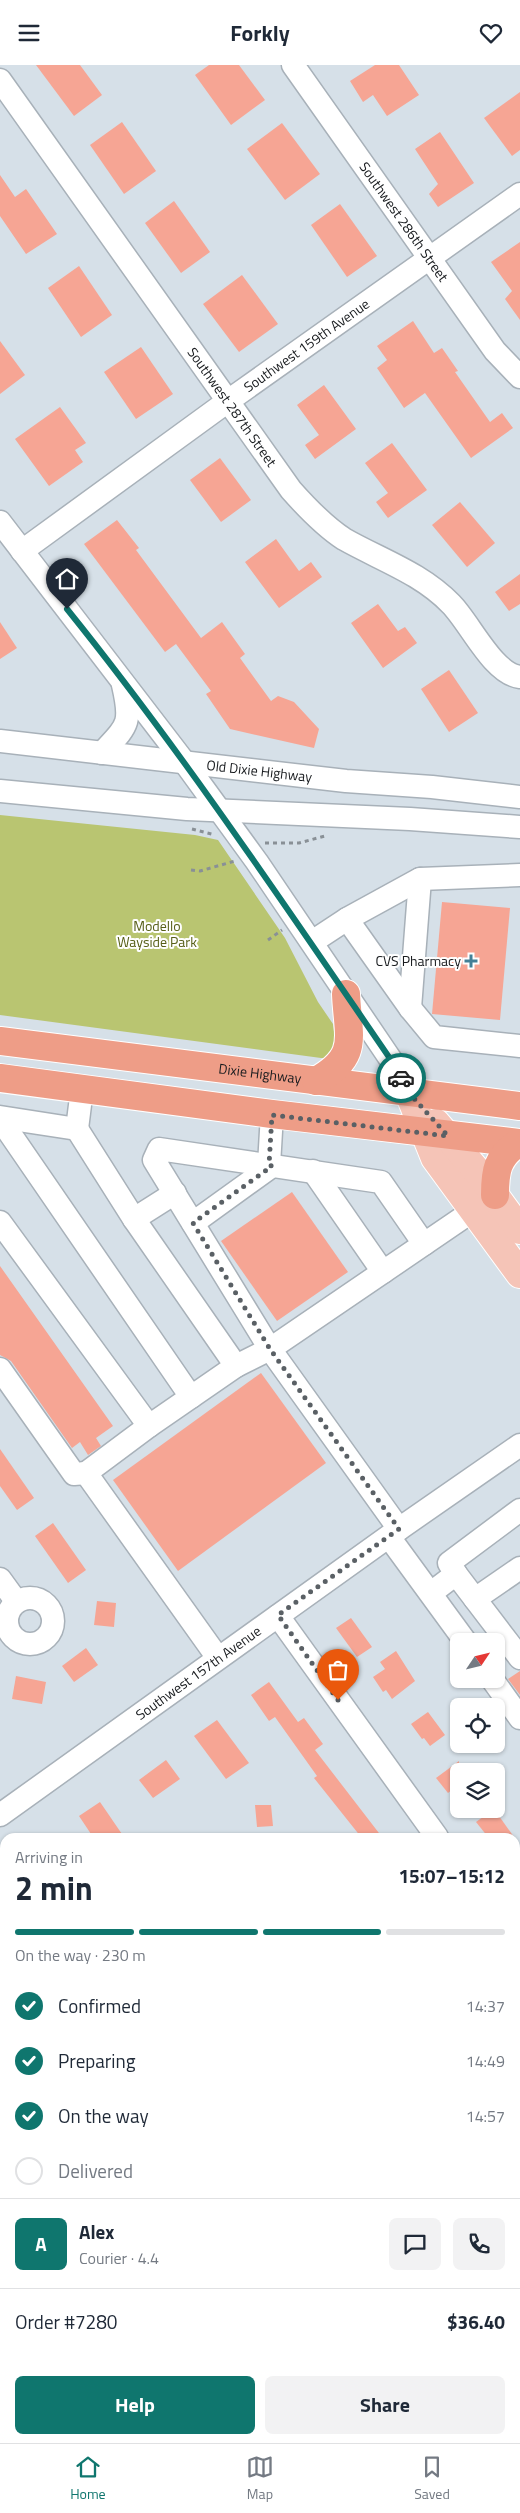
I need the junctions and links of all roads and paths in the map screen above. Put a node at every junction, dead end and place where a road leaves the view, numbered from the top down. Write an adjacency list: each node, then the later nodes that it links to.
1 (293, 65): 4 (street, Southwest 286th Street)
2 (0, 80): 6 (street, Southwest 287th Street)
3 (520, 194): 4 (street, Southwest 159th Avenue)
4 (430, 258): 5 (street, Southwest 286th Street); 6 (street, Southwest 159th Avenue)
5 (520, 377)
6 (228, 401): 8 (street, Southwest 159th Avenue); 9 (street, Southwest 287th Street)
7 (2, 527): 8 (street)
8 (22, 551): 10 (street)
9 (519, 677)
10 (122, 679): 12 (street); 13 (street)
11 (0, 741): 12 (street, Old Dixie Highway)
12 (102, 753): 13 (street, Old Dixie Highway)
13 (185, 763): 15 (street, Old Dixie Highway); 16 (street)
14 (0, 791): 16 (street)
15 (520, 797)
16 (220, 811): 17 (street); 25 (street)
17 (520, 827)
18 (235, 861): 19 (path)
19 (191, 870)
20 (520, 875): 21 (street)
21 (420, 879): 22 (street); 27 (street)
22 (347, 919): 25 (street); 27 (street)
23 (283, 930): 24 (path)
24 (268, 940)
25 (312, 942): 26 (street)
26 (346, 994): 33 (highway); 35 (street)
27 (410, 1008): 29 (street)
28 (0, 1041): 30 (highway, Dixie Highway)
29 (520, 1046)
30 (142, 1059): 31 (highway); 33 (highway, Dixie Highway)
31 (0, 1060)
32 (0, 1078): 34 (highway)
33 (316, 1081): 35 (highway, Dixie Highway)
34 (82, 1089): 37 (highway); 39 (street)
35 (409, 1093): 36 (highway, Dixie Highway); 40 (main road)
36 (520, 1104)
37 (272, 1115): 40 (highway); 42 (street)
38 (0, 1118): 39 (street); 56 (street)
39 (77, 1129): 46 (street)
40 (437, 1134): 41 (highway); 45 (main road)
41 (519, 1143): 45 (highway)
42 (270, 1165): 43 (street); 44 (street); 48 (street)
43 (313, 1171): 50 (street); 51 (street)
44 (175, 1193): 46 (street); 48 (street)
45 (484, 1203): 49 (main road); 50 (street); 52 (main road)
46 (134, 1219): 54 (street)
47 (0, 1221): 57 (street)
48 (193, 1223): 53 (street)
49 (520, 1230)
50 (424, 1244): 51 (street)
51 (383, 1272): 53 (street)
52 (520, 1275)
53 (270, 1349): 54 (street); 61 (street)
54 (236, 1366): 56 (street)
55 (0, 1369): 59 (street)
56 (191, 1397): 57 (street)
57 (149, 1426): 59 (street)
58 (520, 1445): 61 (street, Southwest 157th Avenue)
59 (86, 1473): 70 (street)
60 (520, 1510): 63 (street)
61 (394, 1533): 65 (street); 68 (street, Southwest 157th Avenue)
62 (520, 1568): 66 (street)
63 (456, 1574): 65 (street); 66 (street)
64 (0, 1579): 67 (street)
65 (431, 1593): 69 (street)
66 (475, 1599): 71 (street)
67 (16, 1601)
68 (278, 1615): 70 (street, Southwest 157th Avenue); 75 (street)
69 (459, 1633)
70 (218, 1658): 74 (street, Southwest 157th Avenue)
71 (520, 1659)
72 (498, 1688): 73 (street)
73 (520, 1718)
74 (0, 1815)
75 (434, 1833)

